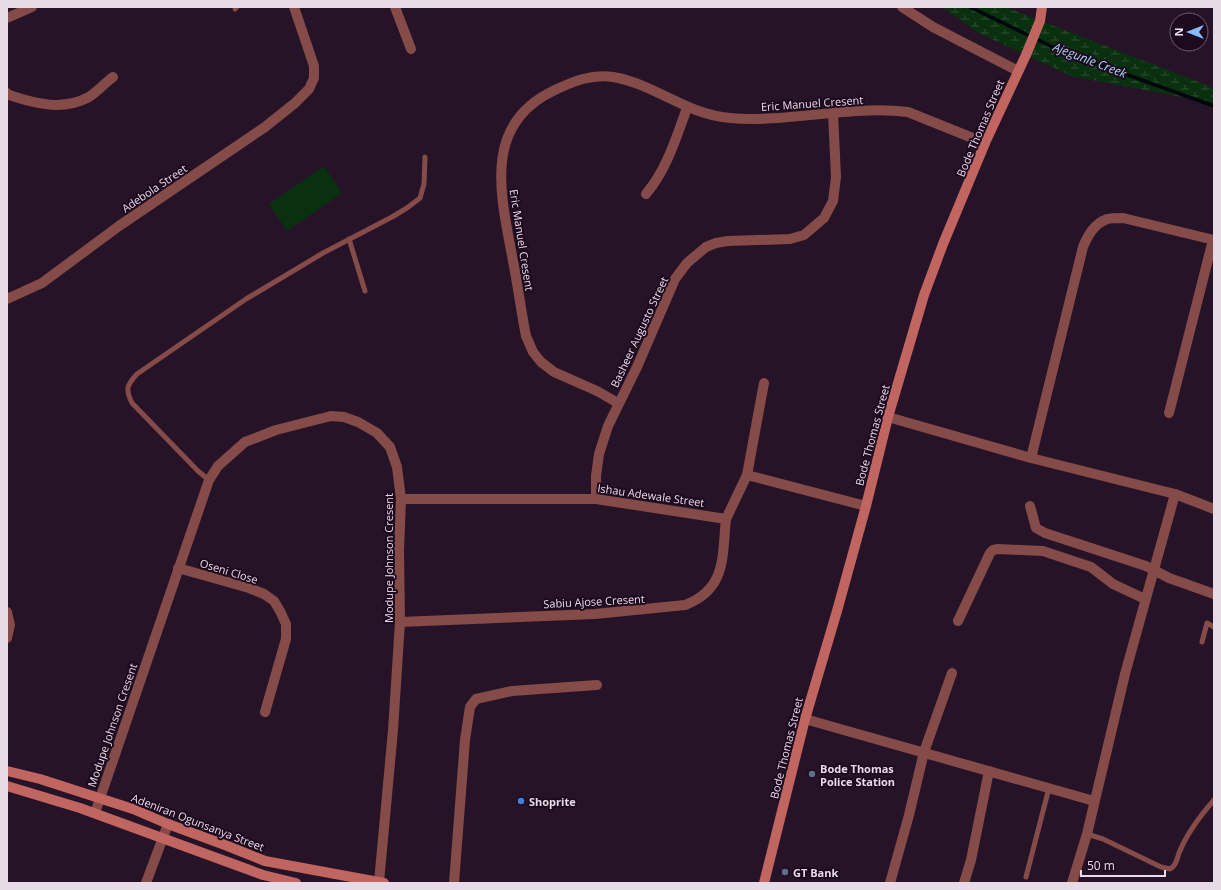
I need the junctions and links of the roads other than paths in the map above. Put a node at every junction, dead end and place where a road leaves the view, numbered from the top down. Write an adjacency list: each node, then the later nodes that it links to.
1 (32, 7): 6 (street)
2 (294, 7): 19 (street, Adebola Street)
3 (395, 7): 7 (street)
4 (902, 7): 8 (street)
5 (1042, 7): 8 (main road, Bode Thomas Street)
6 (7, 18)
7 (411, 49)
8 (1018, 71): 13 (main road, Bode Thomas Street)
9 (113, 77): 10 (street)
10 (7, 93)
11 (687, 108): 12 (street, Eric Manuel Cresent); 15 (street); 21 (street, Eric Manuel Cresent)
12 (833, 113): 13 (street, Eric Manuel Cresent); 21 (street, Basheer Augusto Street)
13 (985, 143): 23 (main road, Bode Thomas Street)
14 (425, 157): 16 (lane)
15 (646, 194)
16 (349, 239): 18 (lane); 26 (lane)
17 (1214, 240): 22 (street); 24 (street)
18 (365, 291)
19 (7, 299)
20 (764, 383): 25 (street)
21 (618, 403): 29 (street, Basheer Augusto Street)
22 (1169, 413)
23 (888, 417): 24 (street); 30 (main road, Bode Thomas Street)
24 (1031, 458): 27 (street)
25 (747, 475): 30 (street); 33 (street)
26 (209, 480): 28 (street, Modupe Johnson Cresent); 34 (street, Modupe Johnson Cresent)
27 (1175, 494): 32 (street); 35 (street)
28 (401, 499): 29 (street, Ishau Adewale Street); 40 (street, Modupe Johnson Cresent)
29 (596, 499): 33 (street, Ishau Adewale Street)
30 (866, 506): 47 (main road, Bode Thomas Street)
31 (1030, 506): 35 (street)
32 (1214, 509)
33 (726, 519): 40 (street, Sabiu Ajose Cresent)
34 (178, 568): 46 (street, Oseni Close); 53 (street, Modupe Johnson Cresent)
35 (1153, 570): 36 (street); 37 (street)
36 (1214, 594)
37 (1145, 599): 39 (street); 55 (street)
38 (7, 612): 42 (street)
39 (958, 621)
40 (400, 622): 63 (street, Modupe Johnson Cresent)
41 (1214, 627): 43 (lane)
42 (7, 638)
43 (1202, 642)
44 (952, 673): 48 (street)
45 (597, 684): 64 (street)
46 (265, 712)
47 (805, 718): 48 (street); 65 (main road, Bode Thomas Street)
48 (924, 752): 50 (street); 66 (street)
49 (7, 771): 53 (main road, Adeniran Ogunsanya Street)
50 (989, 771): 52 (street); 67 (street)
51 (7, 786): 56 (main road)
52 (1049, 788): 55 (street); 60 (lane)
53 (100, 798): 56 (street, Modupe Johnson Cresent); 57 (main road, Adeniran Ogunsanya Street)
54 (1214, 800): 58 (lane)
55 (1094, 801): 58 (street)
56 (95, 813): 59 (main road)
57 (168, 824): 59 (street); 63 (main road, Adeniran Ogunsanya Street)
58 (1087, 834): 68 (street)
59 (163, 838): 61 (street); 62 (main road)
60 (1026, 877)
61 (146, 883)
62 (296, 883)
63 (382, 883)
64 (454, 883)
65 (764, 883)
66 (890, 883)
67 (964, 883)
68 (1072, 883)

